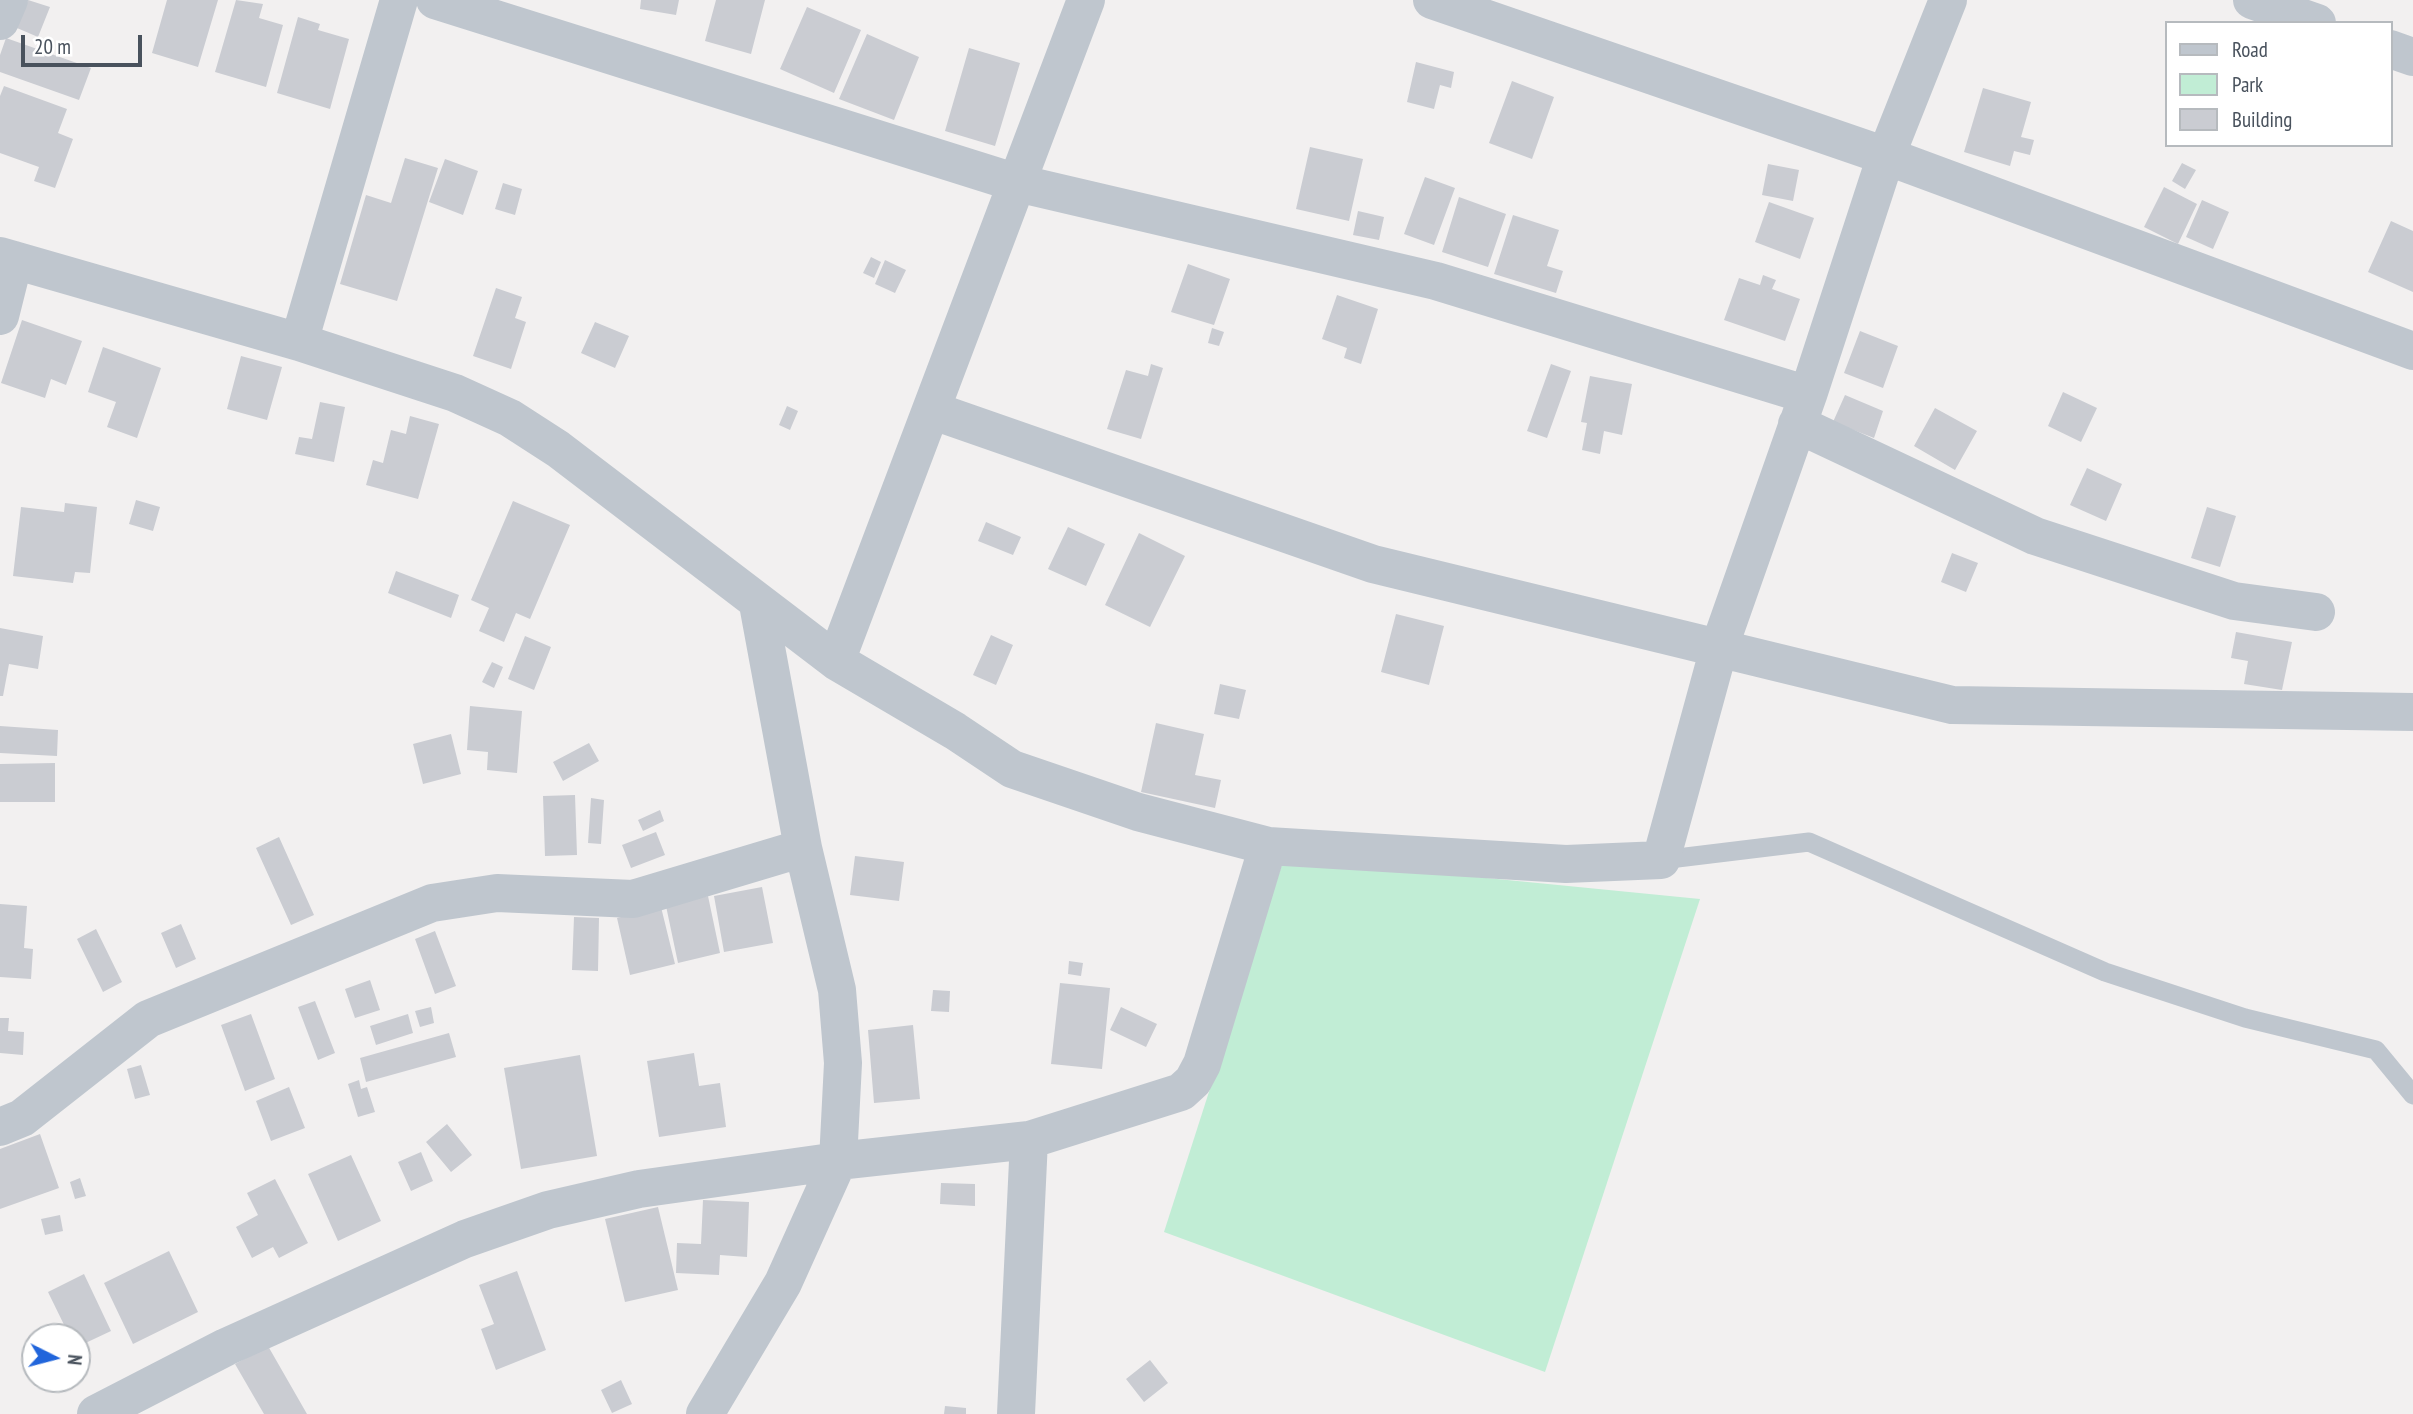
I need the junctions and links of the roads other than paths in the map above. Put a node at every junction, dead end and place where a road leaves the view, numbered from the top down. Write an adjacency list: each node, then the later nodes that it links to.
1 (9, 0): 8 (street)
2 (399, 0): 16 (street)
3 (435, 0): 13 (street)
4 (1086, 0): 13 (street)
5 (1432, 0): 12 (street)
6 (1948, 0): 12 (street)
7 (2252, 0): 9 (street)
8 (0, 21)
9 (2311, 21)
10 (2392, 50): 11 (street)
11 (2413, 57)
12 (1886, 156): 17 (street); 19 (street)
13 (1017, 183): 18 (street); 19 (street)
14 (7, 258): 15 (street); 16 (street)
15 (0, 316)
16 (299, 342): 20 (street)
17 (2413, 351)
18 (931, 410): 22 (street); 23 (street)
19 (1803, 410): 21 (street); 22 (street)
20 (758, 604): 23 (street); 26 (street)
21 (2316, 612)
22 (1719, 648): 24 (street); 27 (street)
23 (836, 661): 25 (street)
24 (2413, 712)
25 (1268, 846): 27 (street); 30 (street)
26 (803, 848): 29 (street); 31 (street)
27 (1661, 860): 28 (lane)
28 (2413, 1095)
29 (0, 1127)
30 (1029, 1140): 31 (street); 34 (street)
31 (838, 1161): 32 (street); 33 (street)
32 (96, 1414)
33 (705, 1414)
34 (1016, 1414)

